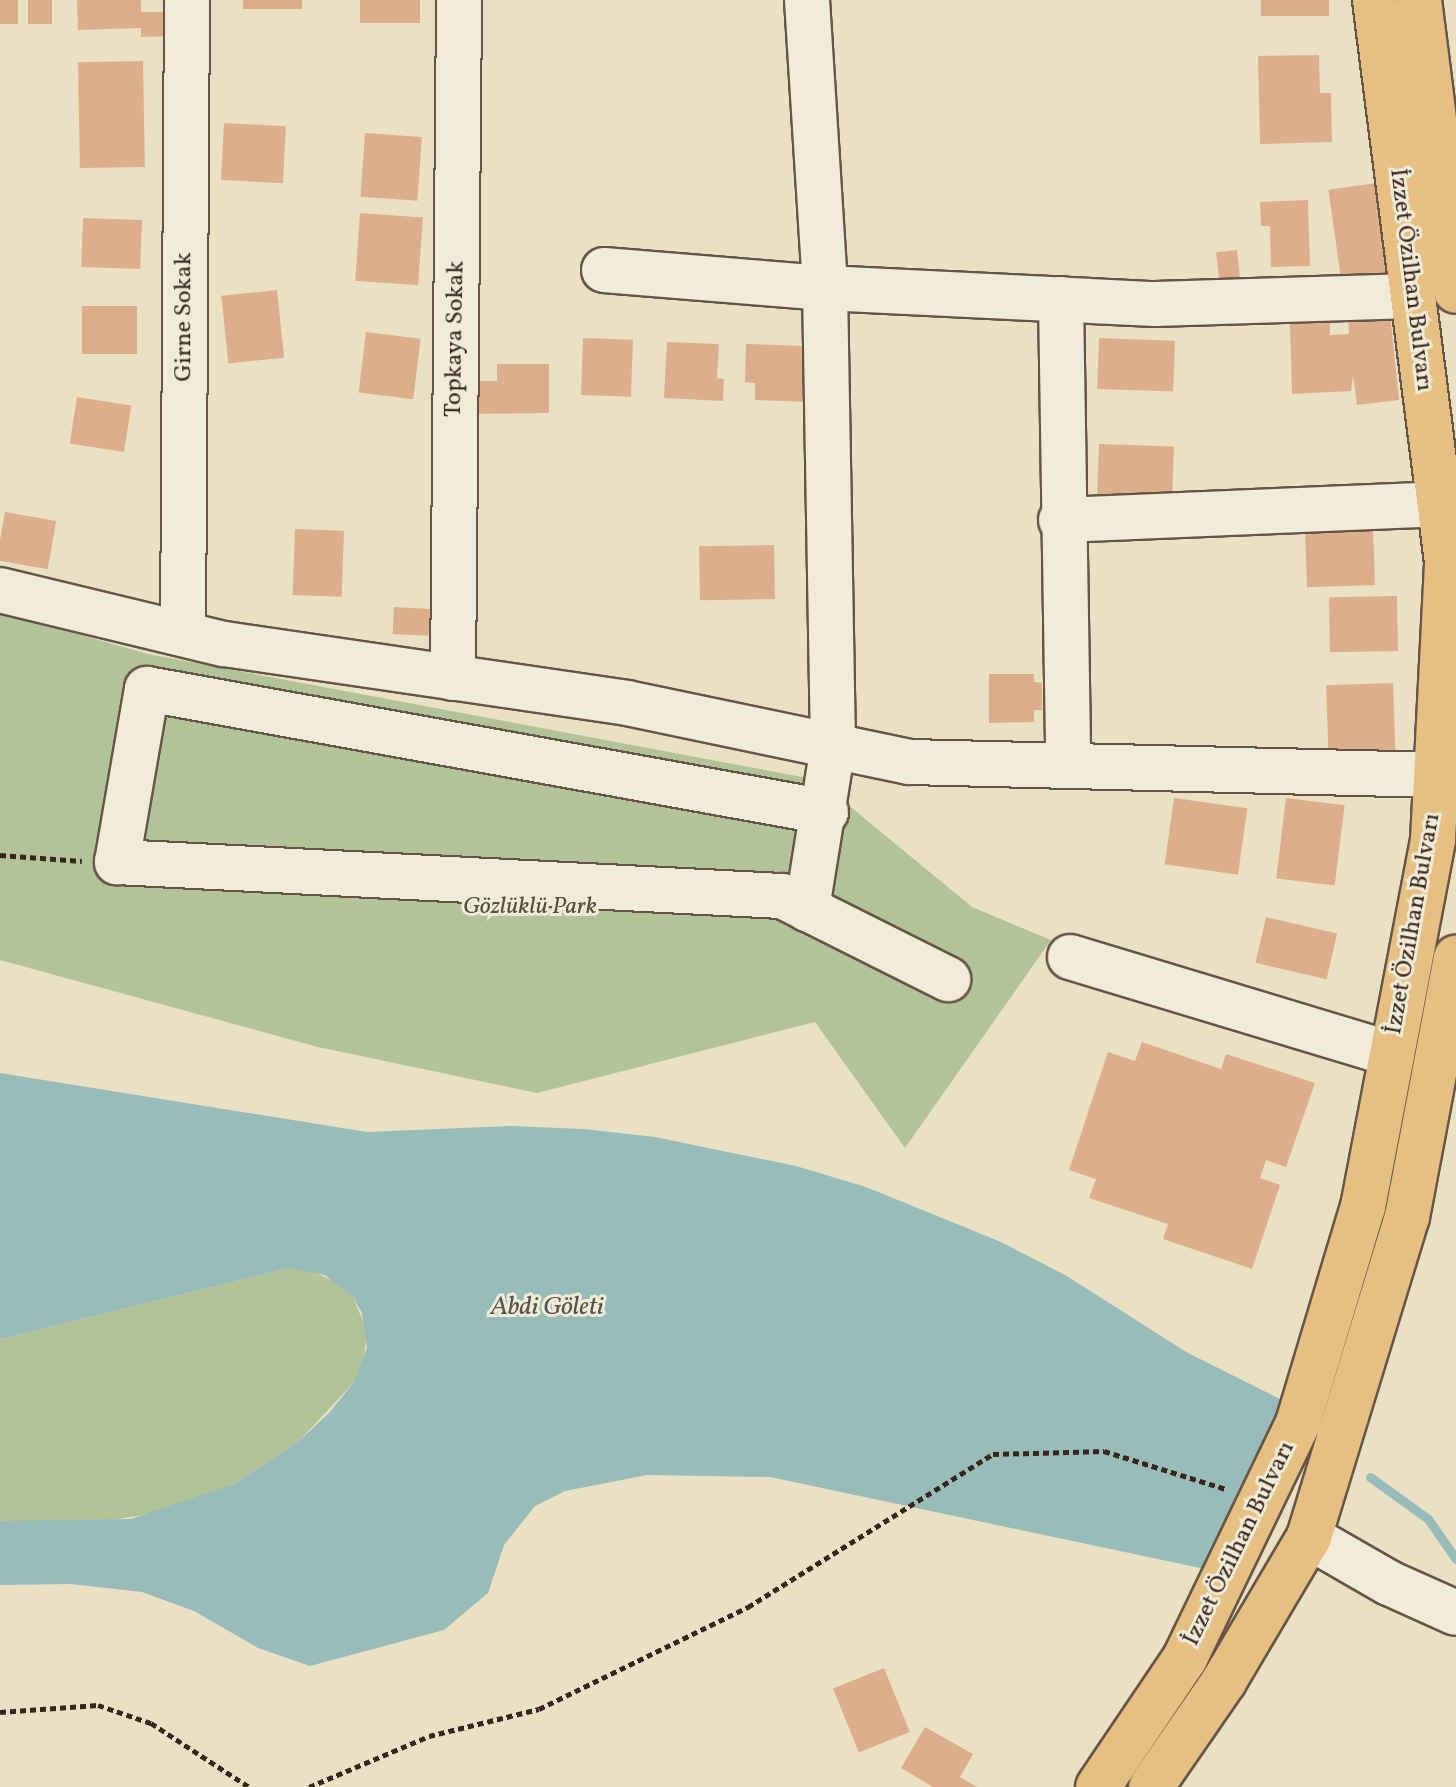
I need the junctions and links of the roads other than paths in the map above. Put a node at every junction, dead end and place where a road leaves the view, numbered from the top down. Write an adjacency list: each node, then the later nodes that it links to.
1 (187, 0): 14 (street, Girne Sokak)
2 (459, 0): 15 (street, Topkaya Sokak)
3 (807, 0): 7 (street)
4 (1375, 0): 9 (main road, İzzet Özilhan Bulvarı)
5 (1419, 0): 8 (main road, İzzet Özilhan Bulvarı)
6 (604, 270): 7 (street)
7 (825, 288): 10 (street); 16 (street)
8 (1456, 291)
9 (1412, 296): 10 (street); 11 (main road, İzzet Özilhan Bulvarı)
10 (1061, 299): 12 (street)
11 (1439, 504): 12 (street); 18 (main road, İzzet Özilhan Bulvarı)
12 (1061, 520): 17 (street)
13 (0, 590): 14 (street)
14 (183, 634): 15 (street)
15 (453, 678): 16 (street)
16 (833, 746): 17 (street); 19 (street)
17 (1068, 766): 18 (street)
18 (1436, 775): 24 (main road, İzzet Özilhan Bulvarı)
19 (826, 812): 20 (street); 20 (street)
20 (807, 909): 23 (street)
21 (1070, 957): 24 (street)
22 (1456, 958): 25 (main road, İzzet Özilhan Bulvarı)
23 (948, 979)
24 (1392, 1054): 27 (main road, İzzet Özilhan Bulvarı)
25 (1309, 1537): 26 (street); 28 (main road, İzzet Özilhan Bulvarı)
26 (1456, 1613)
27 (1098, 1787)
28 (1151, 1787)

